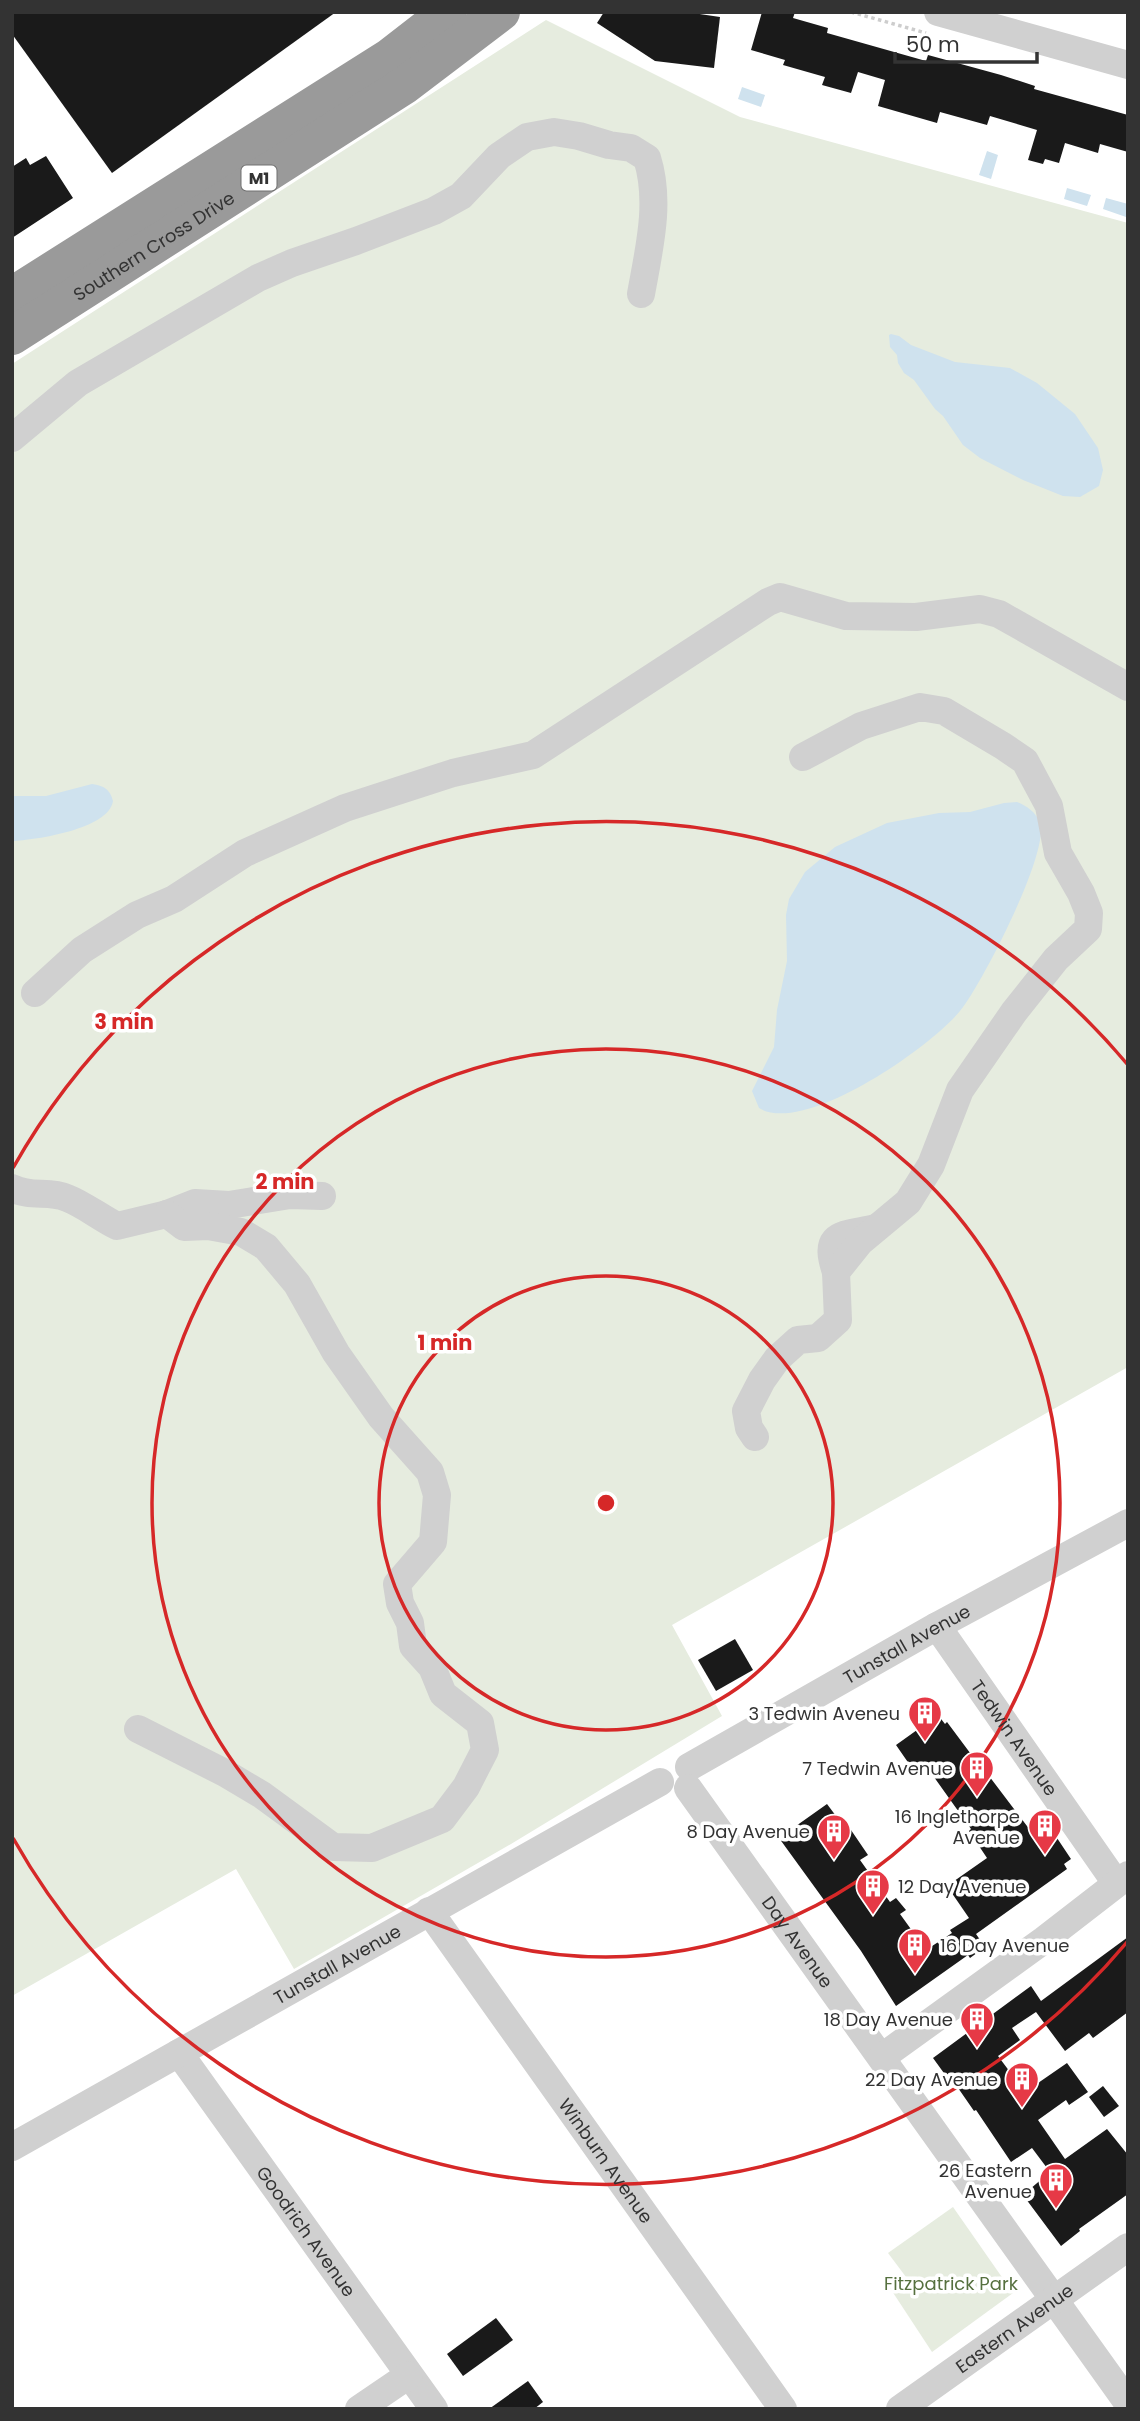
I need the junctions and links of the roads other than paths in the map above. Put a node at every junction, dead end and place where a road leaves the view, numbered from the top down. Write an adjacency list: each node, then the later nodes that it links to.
1 (448, 12): 6 (highway, Southern Cross Drive / M1)
2 (501, 12): 7 (highway, Southern Cross Drive / M1)
3 (938, 12): 4 (street)
4 (1128, 65)
5 (641, 294): 8 (street)
6 (12, 296)
7 (12, 336)
8 (12, 438)
9 (1128, 687): 11 (street)
10 (803, 757): 15 (street)
11 (36, 993)
12 (12, 1188): 14 (street)
13 (322, 1196): 14 (street)
14 (167, 1214): 18 (street)
15 (755, 1437)
16 (1128, 1522): 17 (street, Tunstall Avenue)
17 (937, 1626): 19 (street, Tunstall Avenue); 20 (street, Tedwin Avenue)
18 (138, 1729)
19 (688, 1778): 21 (street, Tunstall Avenue); 23 (street, Day Avenue)
20 (1122, 1879): 23 (street)
21 (429, 1911): 22 (street, Tunstall Avenue); 31 (street, Winburn Avenue)
22 (179, 2053): 24 (street, Tunstall Avenue); 27 (street, Goodrich Avenue)
23 (881, 2057): 26 (street, Day Avenue)
24 (12, 2147)
25 (1128, 2247): 26 (street, Eastern Avenue)
26 (1054, 2300): 28 (street, Day Avenue); 32 (street, Eastern Avenue)
27 (409, 2375): 29 (street); 30 (street, Goodrich Avenue)
28 (1128, 2403)
29 (359, 2409)
30 (434, 2409)
31 (783, 2409)
32 (900, 2409)

